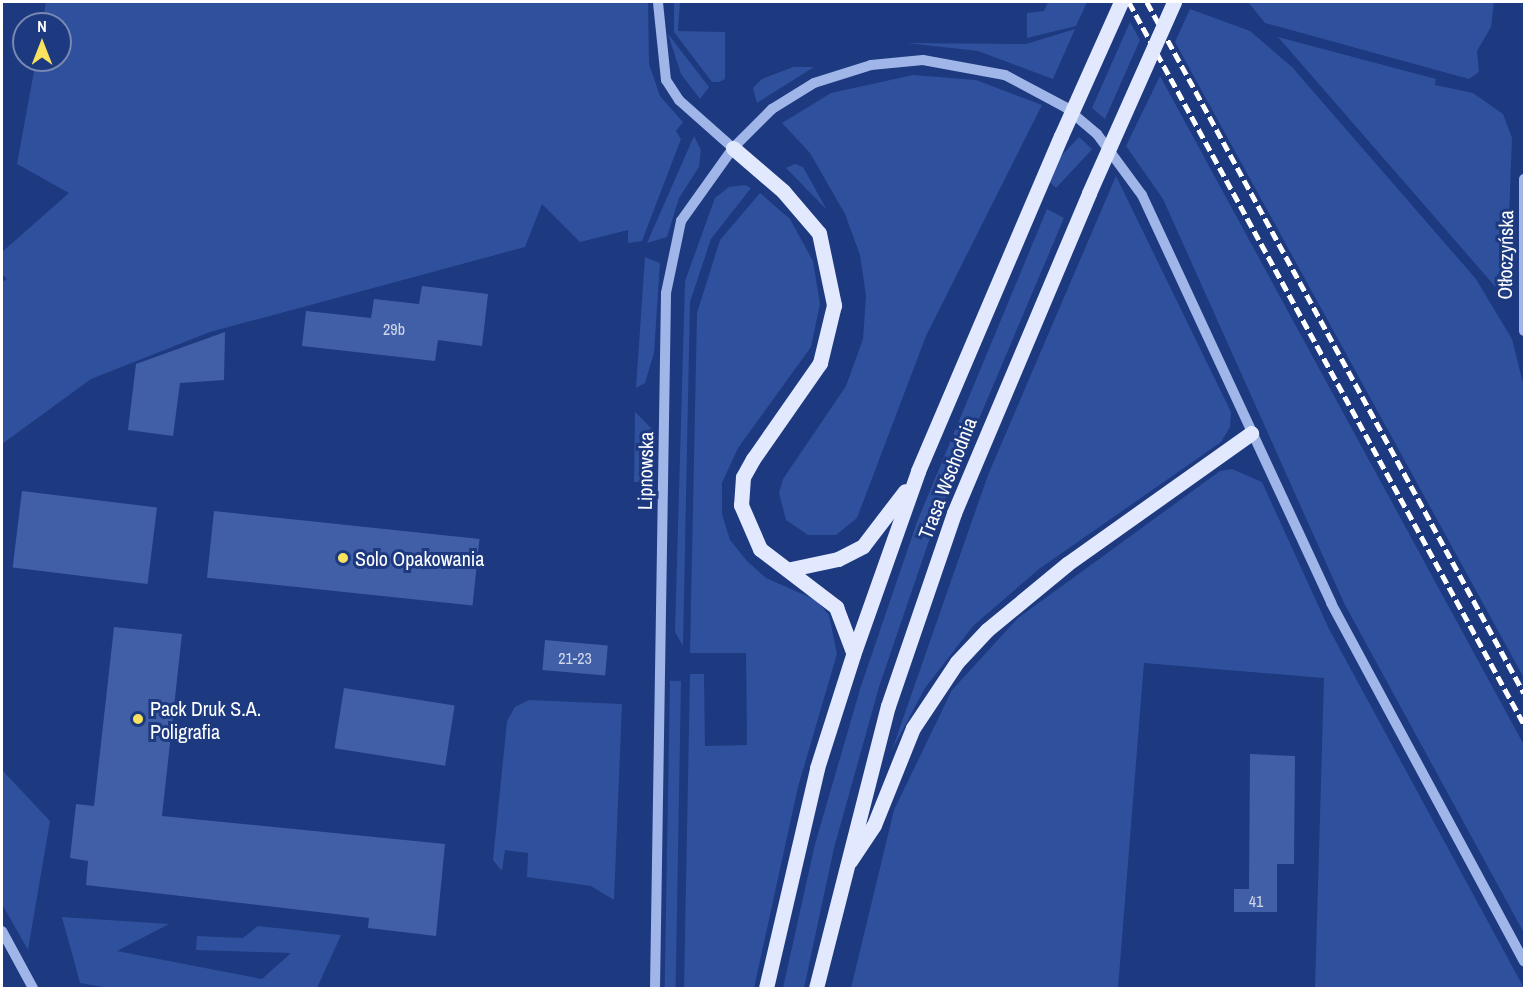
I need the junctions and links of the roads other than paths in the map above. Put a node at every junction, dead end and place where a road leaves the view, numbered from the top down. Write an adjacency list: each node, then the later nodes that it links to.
1 (658, 2): 4 (street)
2 (1121, 2): 8 (main road, Trasa Wschodnia, bridge)
3 (1174, 2): 11 (main road, Trasa Wschodnia, bridge)
4 (733, 148): 7 (street, Lipnowska); 9 (main road); 15 (street, Lipnowska)
5 (1524, 179): 6 (street, Otłoczyńska)
6 (1524, 331)
7 (1251, 434): 11 (main road); 13 (street, Lipnowska)
8 (918, 471): 9 (main road); 10 (main road, Trasa Wschodnia)
9 (791, 569): 10 (main road)
10 (853, 655): 16 (main road, Trasa Wschodnia)
11 (842, 874): 17 (main road, Trasa Wschodnia)
12 (2, 931): 14 (street)
13 (1524, 961)
14 (33, 988)
15 (655, 988)
16 (766, 988)
17 (816, 988)

